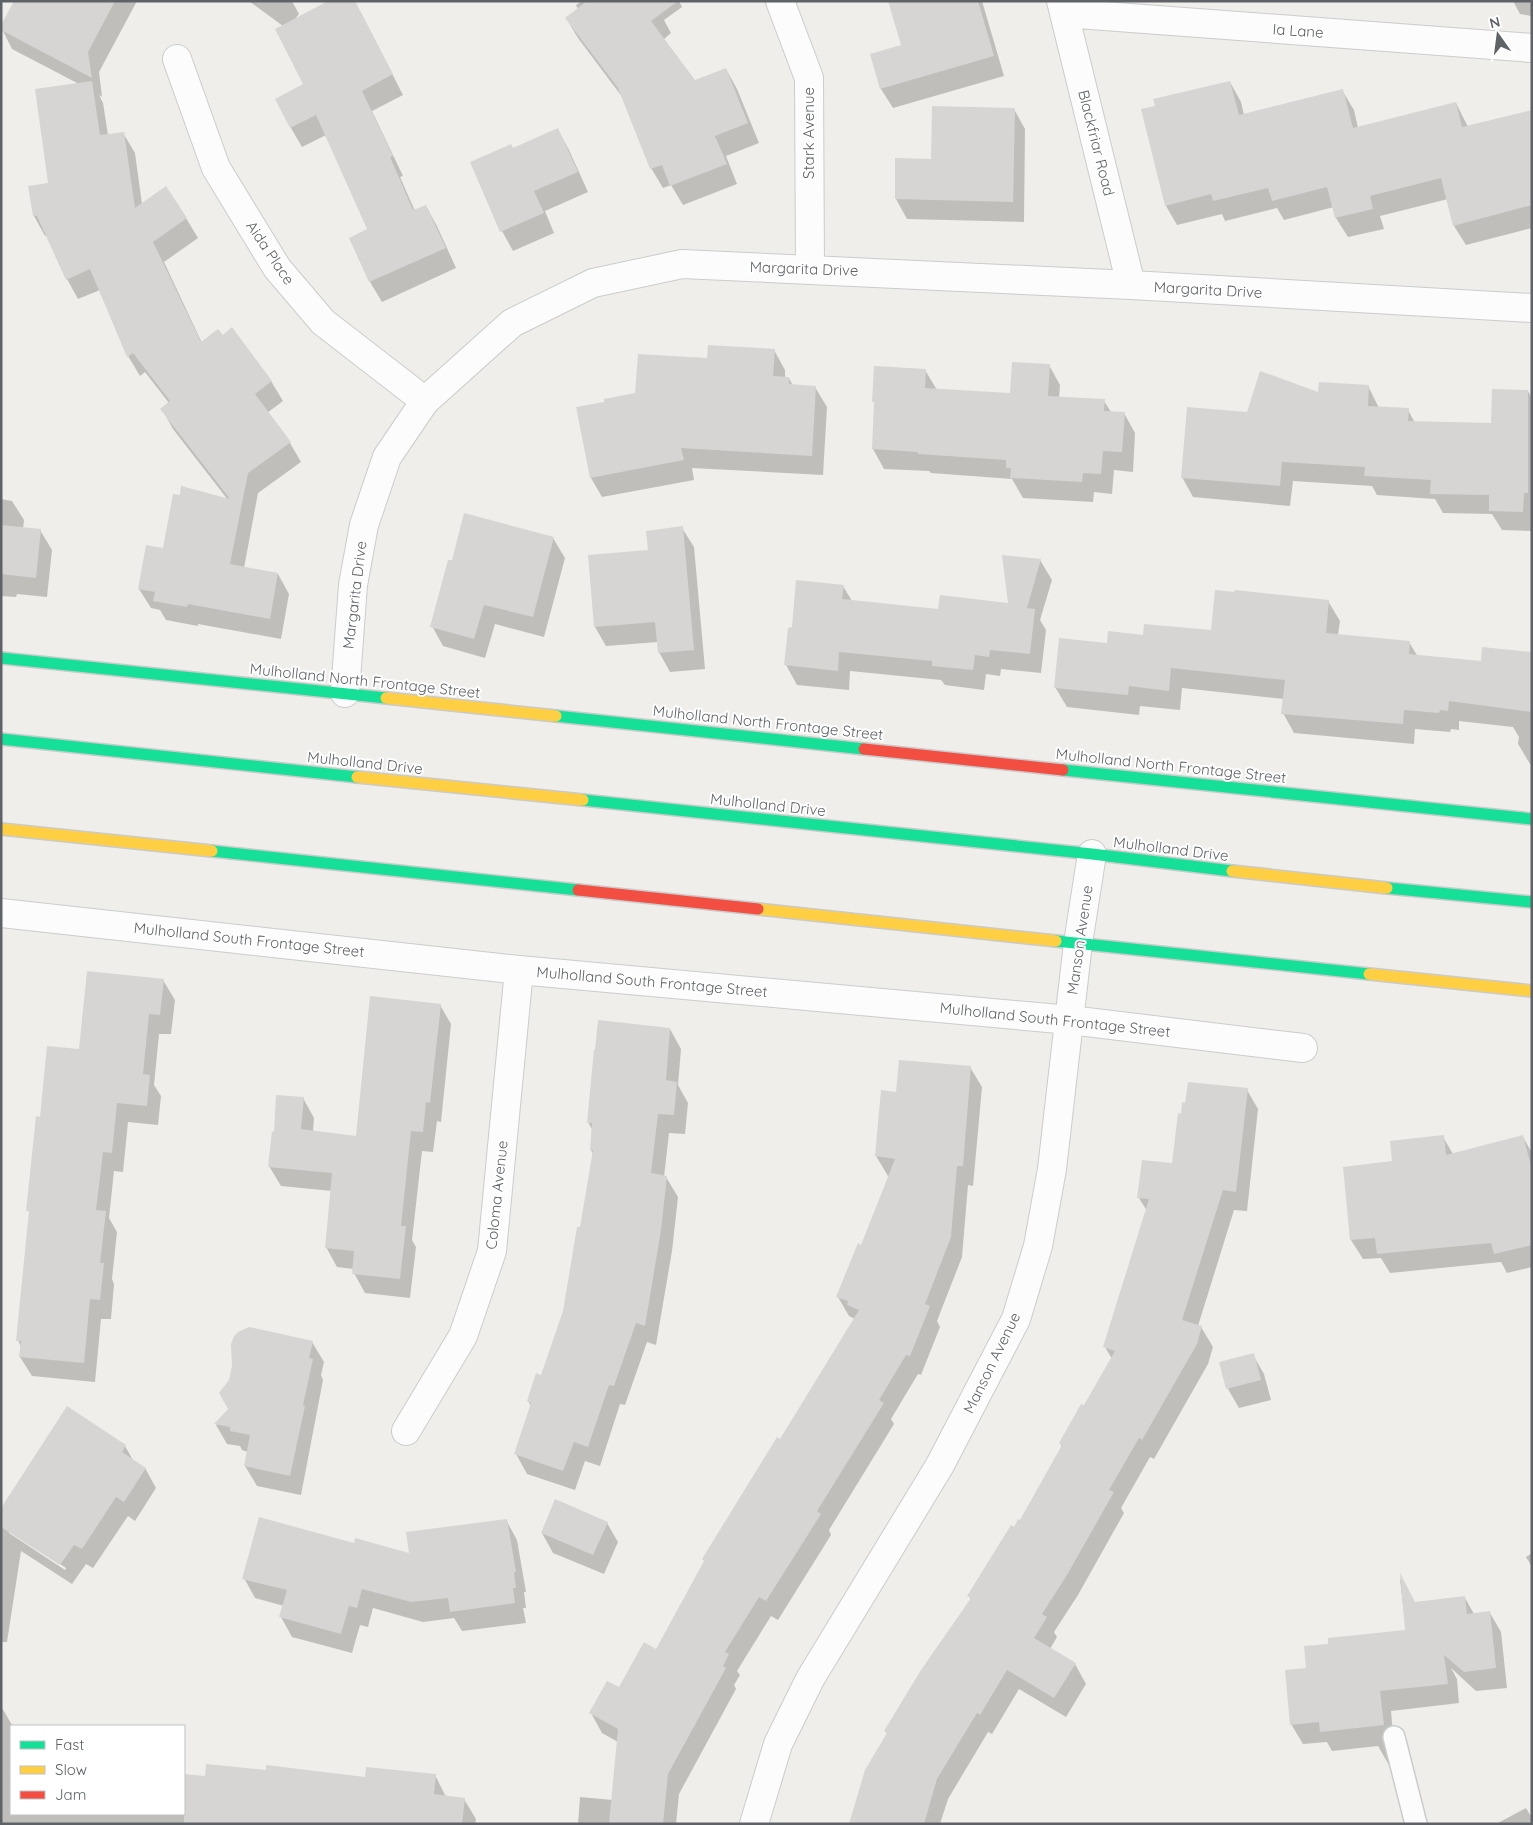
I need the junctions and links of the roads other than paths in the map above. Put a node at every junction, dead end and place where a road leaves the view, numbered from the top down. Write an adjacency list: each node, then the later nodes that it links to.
1 (780, 1): 5 (street, Stark Avenue)
2 (1063, 7): 3 (street, Ia Lane); 6 (street, Blackfriar Road)
3 (1532, 48)
4 (177, 59): 8 (street, Aida Place)
5 (810, 269): 6 (street, Margarita Drive); 8 (street, Margarita Drive)
6 (1131, 285): 7 (street, Margarita Drive)
7 (1532, 308)
8 (425, 401): 10 (street, Margarita Drive)
9 (1, 658): 10 (main road, Mulholland North Frontage Street)
10 (345, 694): 12 (main road, Mulholland North Frontage Street)
11 (1, 739): 14 (main road, Mulholland Drive)
12 (1532, 819)
13 (1, 829): 17 (main road)
14 (1092, 854): 15 (main road, Mulholland Drive); 17 (street, Manson Avenue)
15 (1532, 902)
16 (1, 913): 18 (street, Mulholland South Frontage Street)
17 (1078, 943): 19 (main road); 20 (street, Manson Avenue)
18 (519, 970): 20 (street, Mulholland South Frontage Street); 22 (street, Coloma Avenue)
19 (1532, 991)
20 (1070, 1020): 21 (street, Mulholland South Frontage Street); 24 (street, Manson Avenue)
21 (1303, 1048)
22 (406, 1431)
23 (1394, 1737): 25 (lane)
24 (754, 1824)
25 (1416, 1824)

